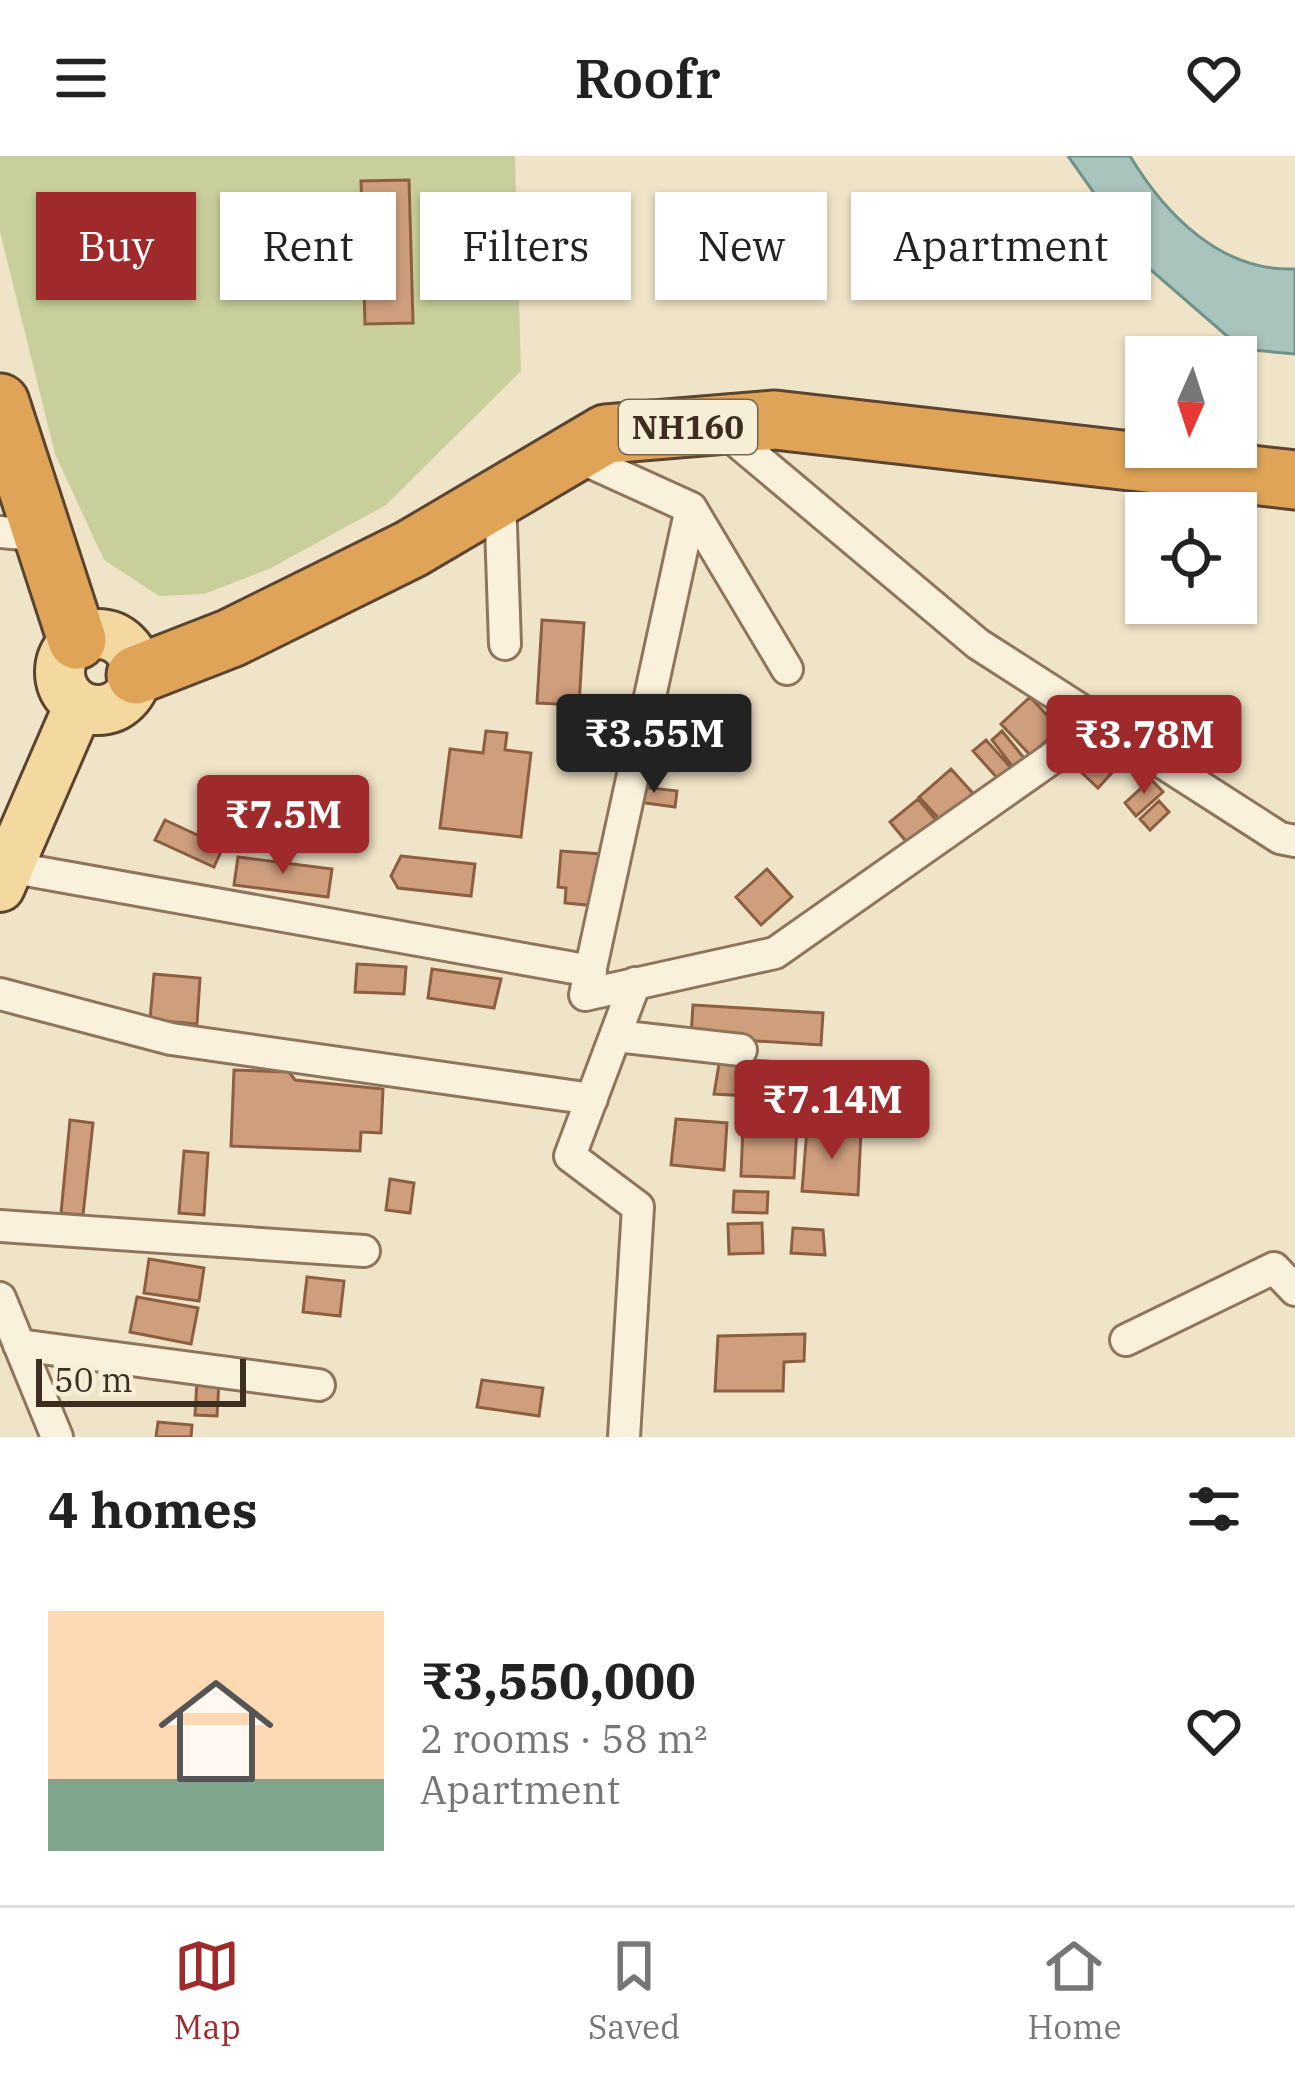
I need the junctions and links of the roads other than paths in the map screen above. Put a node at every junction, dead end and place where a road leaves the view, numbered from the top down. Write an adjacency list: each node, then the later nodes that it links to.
1 (0, 403): 7 (highway)
2 (716, 424): 3 (highway, NH160); 4 (highway, NH160); 13 (street)
3 (572, 454): 5 (highway, NH160); 6 (street)
4 (1295, 480)
5 (500, 496): 9 (street); 11 (highway, NH160)
6 (691, 508): 10 (street); 16 (street)
7 (21, 534): 8 (highway)
8 (77, 640): 11 (main road); 12 (main road)
9 (505, 644)
10 (787, 669)
11 (136, 675): 12 (main road)
12 (79, 705): 15 (main road)
13 (1102, 724): 14 (street); 17 (street)
14 (1295, 841)
15 (8, 850): 16 (street)
16 (591, 971): 17 (street)
17 (635, 983): 19 (street)
18 (0, 994): 21 (street)
19 (616, 1036): 20 (street); 21 (street)
20 (741, 1050)
21 (592, 1099): 30 (street)
22 (0, 1226): 23 (street)
23 (364, 1251)
24 (1295, 1290): 26 (street)
25 (0, 1298): 27 (street)
26 (1126, 1340)
27 (19, 1345): 28 (street); 29 (street)
28 (319, 1385)
29 (47, 1429)
30 (624, 1437)

